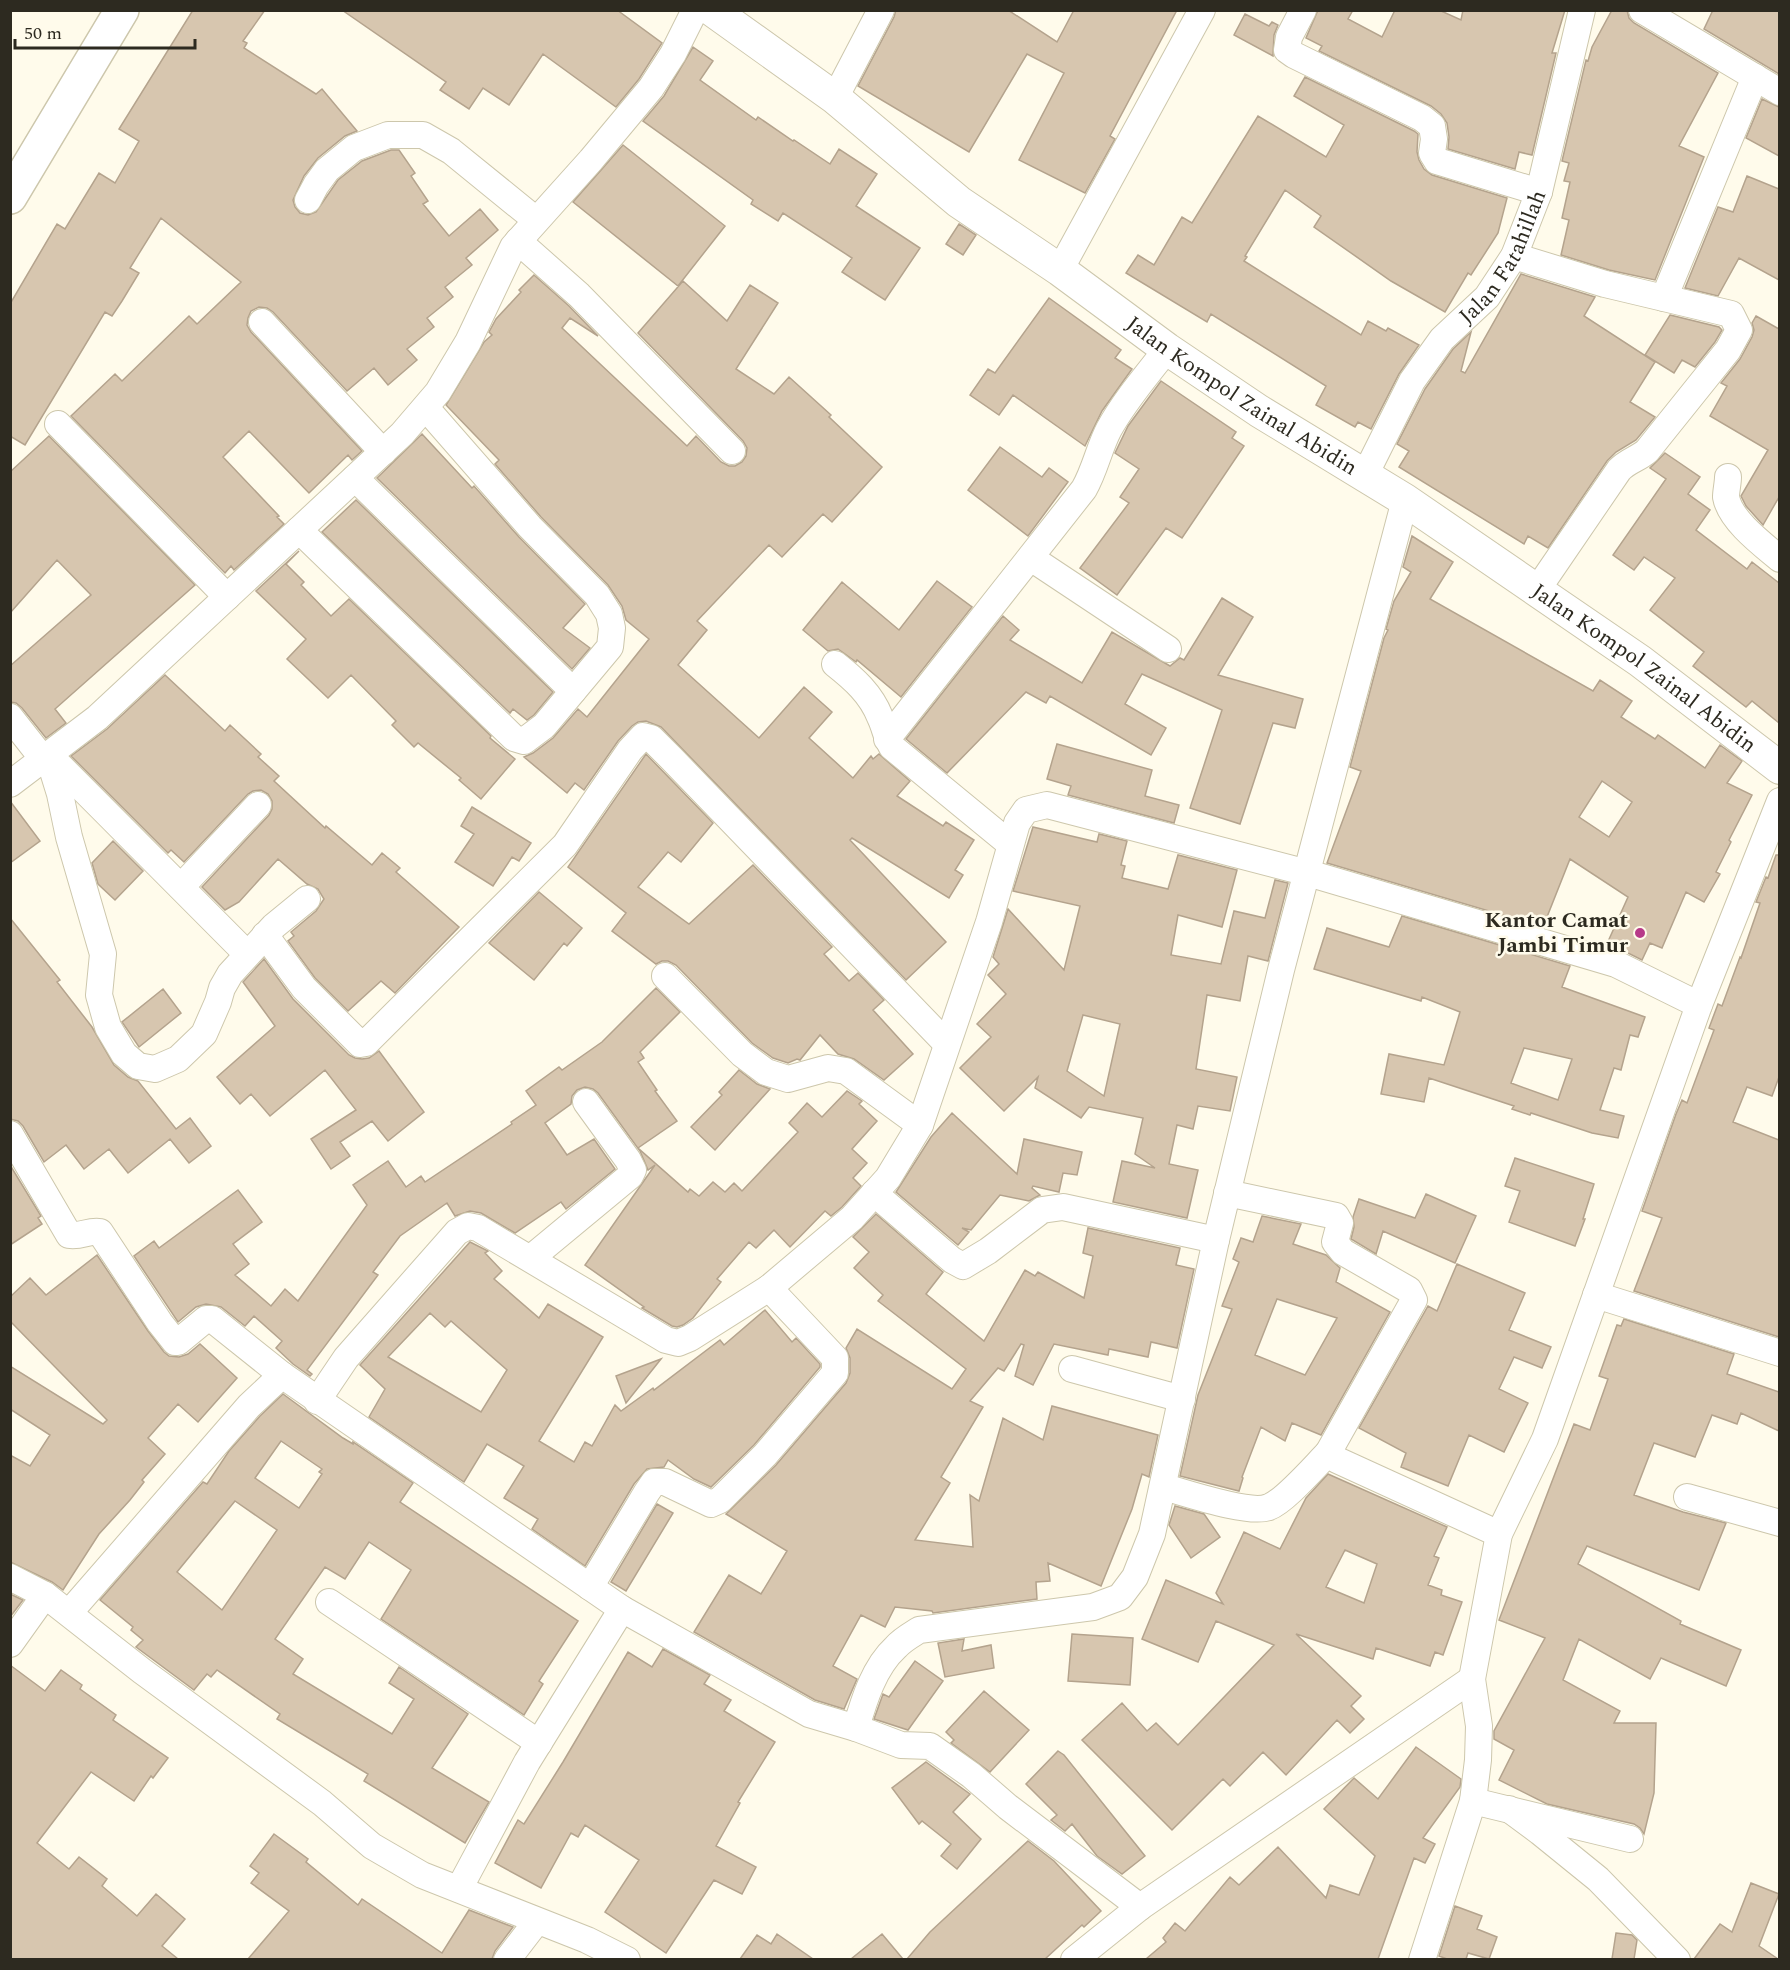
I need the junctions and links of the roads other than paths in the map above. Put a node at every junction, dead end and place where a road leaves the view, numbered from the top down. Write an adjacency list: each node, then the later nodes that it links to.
1 (122, 10): 13 (main road)
2 (695, 10): 15 (street)
3 (712, 10): 11 (street, Jalan Kompol Zainal Abidin)
4 (881, 10): 11 (street)
5 (1202, 10): 18 (street)
6 (1303, 10): 12 (street)
7 (1582, 10): 12 (street, Jalan Fatahillah)
8 (1642, 10): 9 (street)
9 (1755, 77): 10 (street); 19 (street)
10 (1779, 92)
11 (834, 98): 18 (street, Jalan Kompol Zainal Abidin)
12 (1539, 192): 17 (street, Jalan Fatahillah)
13 (10, 197)
14 (308, 200): 15 (street)
15 (536, 220): 16 (street)
16 (518, 241): 22 (street); 24 (street)
17 (1514, 256): 19 (street); 26 (street, Jalan Fatahillah)
18 (1060, 270): 21 (street, Jalan Kompol Zainal Abidin)
19 (1664, 298): 33 (street)
20 (262, 322): 25 (street)
21 (1167, 349): 26 (street, Jalan Kompol Zainal Abidin); 31 (street)
22 (426, 408): 25 (street); 37 (street)
23 (58, 424): 34 (street)
24 (732, 451)
25 (383, 452): 28 (street)
26 (1365, 475): 29 (street, Jalan Kompol Zainal Abidin)
27 (1728, 477): 32 (street)
28 (356, 478): 30 (street); 37 (street)
29 (1405, 500): 33 (street, Jalan Kompol Zainal Abidin); 46 (street)
30 (299, 530): 34 (street); 37 (street)
31 (1030, 558): 35 (street); 39 (street)
32 (1779, 559)
33 (1537, 591): 41 (street, Jalan Kompol Zainal Abidin)
34 (226, 597): 40 (street)
35 (1168, 649)
36 (835, 664): 39 (street)
37 (573, 692)
38 (10, 717): 40 (street)
39 (887, 739): 45 (street)
40 (46, 757): 42 (street); 47 (street); 50 (street)
41 (1779, 768)
42 (10, 784)
43 (1779, 801): 52 (street)
44 (258, 805): 47 (street)
45 (1010, 844): 46 (street); 53 (street)
46 (1308, 873): 52 (street); 58 (street)
47 (181, 887): 50 (street)
48 (308, 899): 49 (street)
49 (265, 935): 50 (street); 53 (street)
50 (247, 954)
51 (665, 976): 55 (street)
52 (1699, 1005): 62 (street)
53 (946, 1043): 55 (street)
54 (586, 1102): 60 (street)
55 (920, 1125): 57 (street)
56 (10, 1134): 65 (street)
57 (874, 1193): 59 (street); 61 (street)
58 (1227, 1193): 59 (street); 68 (street)
59 (1216, 1240): 66 (street)
60 (531, 1258): 61 (street); 67 (street)
61 (769, 1288): 74 (street)
62 (1596, 1295): 63 (street); 72 (street)
63 (1779, 1353)
64 (1072, 1369): 66 (street)
65 (282, 1375): 67 (street); 78 (street)
66 (1182, 1400): 69 (street)
67 (317, 1401): 74 (street)
68 (1328, 1453): 69 (street); 72 (street)
69 (1164, 1487): 81 (street)
70 (1687, 1497): 71 (street)
71 (1779, 1523)
72 (1499, 1534): 80 (street)
73 (10, 1577): 75 (street)
74 (590, 1587): 77 (street)
75 (45, 1595): 78 (street); 79 (street)
76 (329, 1602): 82 (street)
77 (622, 1609): 81 (street); 82 (street)
78 (69, 1613): 86 (street)
79 (10, 1644)
80 (1472, 1679): 83 (street); 87 (street)
81 (856, 1728): 87 (street)
82 (539, 1743): 86 (street)
83 (1473, 1801): 84 (street); 92 (street)
84 (1509, 1809): 85 (street); 93 (street)
85 (1629, 1839)
86 (459, 1889): 88 (street)
87 (1140, 1907): 91 (street)
88 (537, 1921): 89 (street); 90 (street)
89 (507, 1959)
90 (627, 1959)
91 (1074, 1959)
92 (1422, 1959)
93 (1677, 1959)

